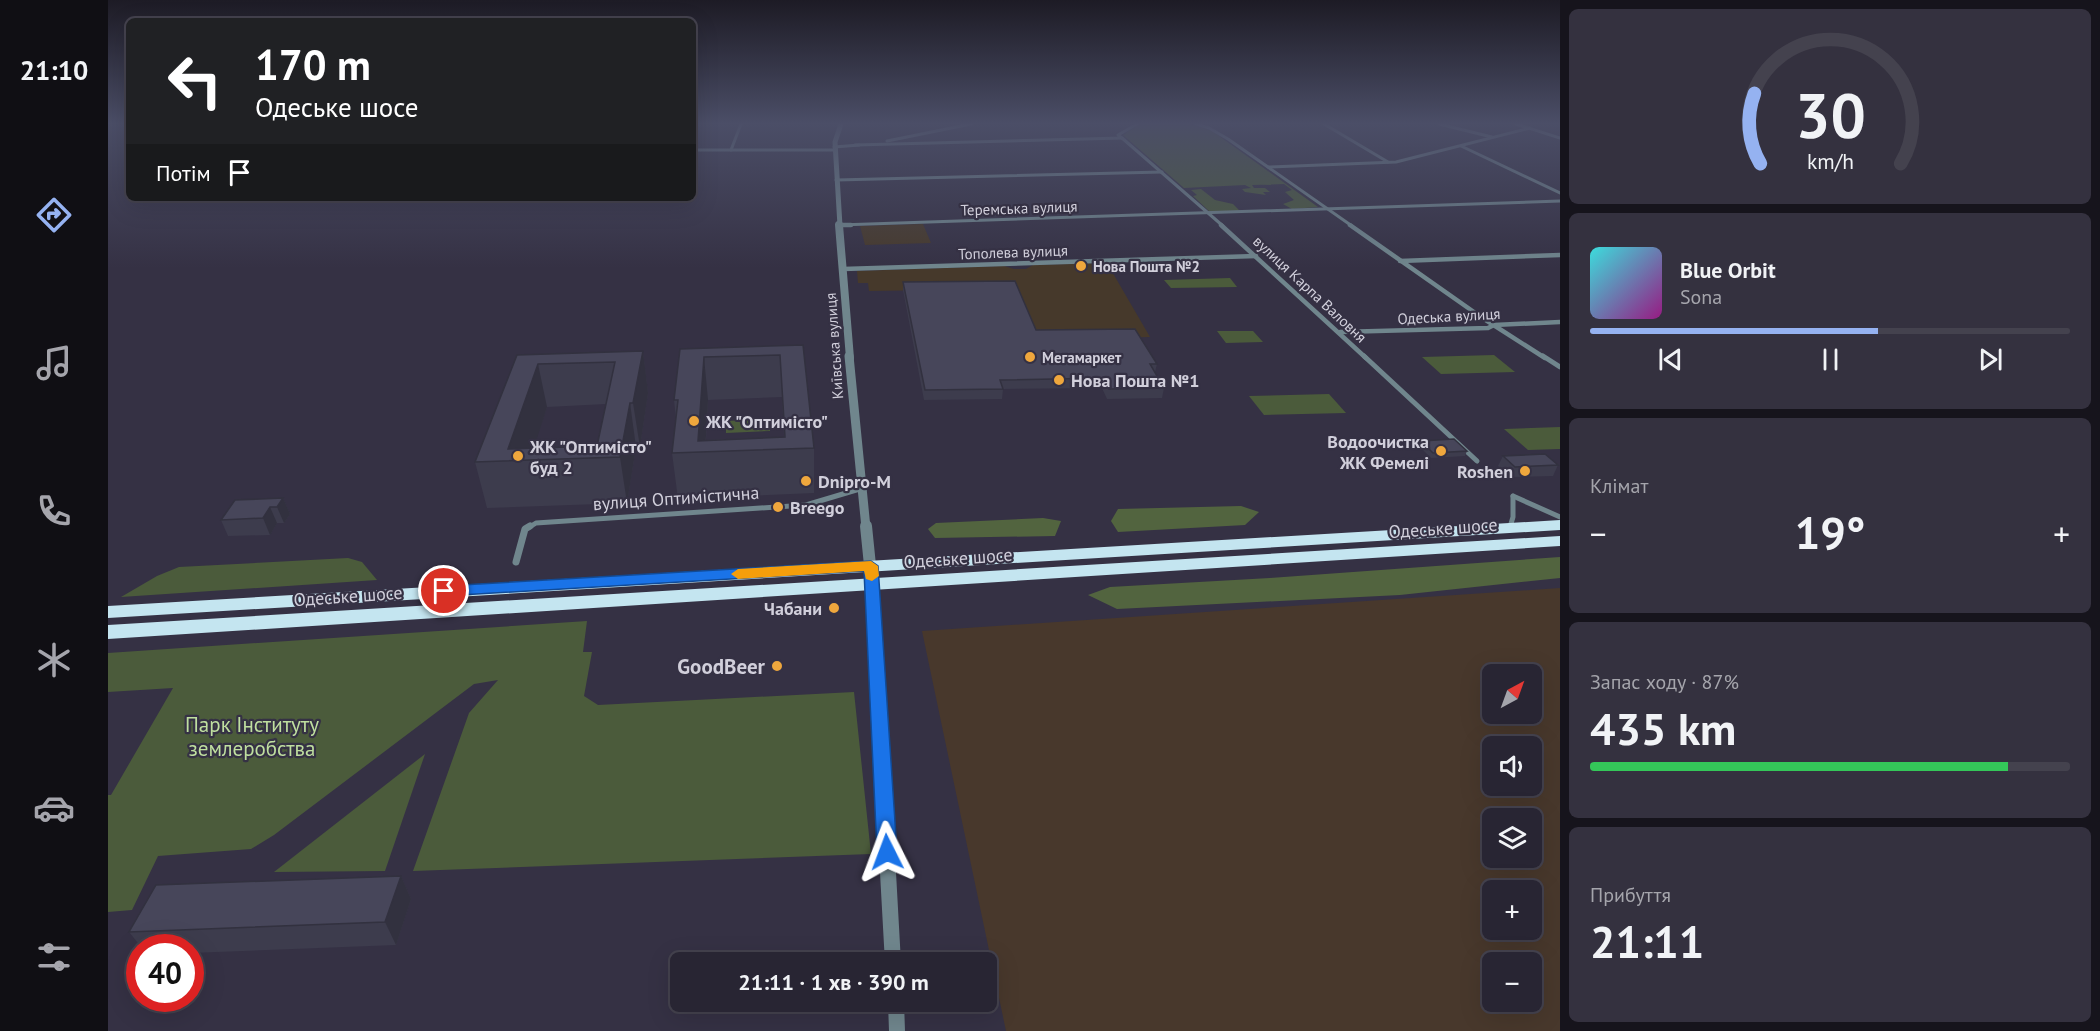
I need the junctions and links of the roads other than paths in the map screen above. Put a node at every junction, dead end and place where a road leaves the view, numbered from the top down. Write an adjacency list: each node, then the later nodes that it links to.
1 (836, 172): 6 (street, Київська вулиця)
2 (1158, 172): 6 (street)
3 (1163, 172): 10 (street, вулиця Карпа Валовня)
4 (1274, 172): 9 (street)
5 (1516, 172): 7 (street)
6 (836, 180): 11 (street, Київська вулиця)
7 (1560, 193)
8 (1560, 201): 9 (street, Теремська вулиця)
9 (1326, 209): 10 (street, Теремська вулиця); 14 (street)
10 (1208, 213): 11 (street, Теремська вулиця); 12 (street, вулиця Карпа Валовня)
11 (839, 225): 15 (street, Київська вулиця)
12 (1256, 255): 15 (street, Тополева вулиця); 18 (street, вулиця Карпа Валовня)
13 (1560, 255): 14 (street)
14 (1400, 261): 17 (street)
15 (843, 269): 21 (street, Київська вулиця)
16 (1560, 322): 17 (street, Одеська вулиця)
17 (1494, 325): 18 (street, Одеська вулиця); 19 (street)
18 (1340, 333): 20 (street, вулиця Карпа Валовня)
19 (1560, 368)
20 (1477, 461)
21 (863, 488): 26 (street, вулиця Оптимістична); 27 (street, Київська вулиця)
22 (1560, 517): 24 (street)
23 (1560, 525): 24 (highway, Одеське шосе)
24 (1510, 527): 27 (highway, Одеське шосе)
25 (1560, 541): 28 (highway, Одеське шосе)
26 (516, 562)
27 (871, 566): 28 (street, Київська вулиця); 29 (highway, Одеське шосе)
28 (872, 585): 30 (highway, Одеське шосе); 31 (street, Київська вулиця)
29 (108, 612)
30 (108, 632)
31 (892, 952)
32 (896, 1012): 33 (street)
33 (897, 1031)

